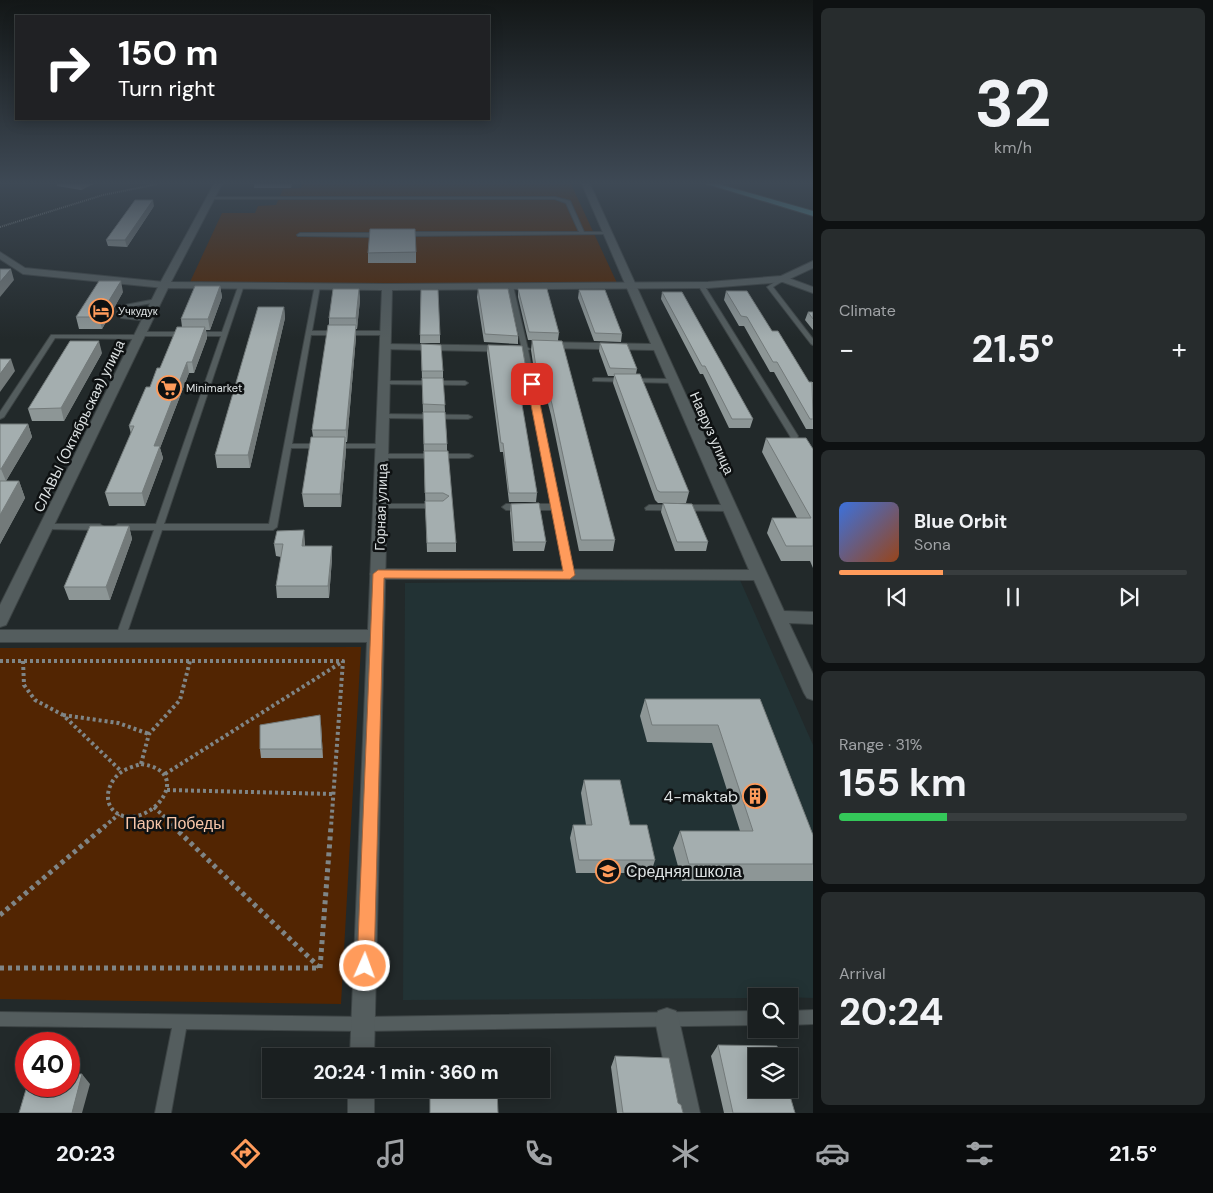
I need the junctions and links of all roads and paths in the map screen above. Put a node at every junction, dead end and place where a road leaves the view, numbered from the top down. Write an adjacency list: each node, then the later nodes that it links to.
1 (189, 236): 6 (street, СЛАВЫ (Октябрьская) улица)
2 (607, 236): 7 (street, Навруз улица)
3 (0, 255): 6 (street)
4 (813, 264): 5 (street)
5 (783, 279): 8 (street); 13 (street); 20 (lane)
6 (164, 285): 9 (street); 14 (street, СЛАВЫ (Октябрьская) улица)
7 (631, 285): 8 (street); 11 (street); 22 (street, Навруз улица)
8 (701, 285): 30 (lane)
9 (241, 286): 10 (street); 16 (lane)
10 (317, 286): 12 (street); 17 (lane)
11 (510, 286): 12 (street); 21 (lane)
12 (387, 287): 19 (street, Горная улица)
13 (813, 290)
14 (156, 301): 15 (street, СЛАВЫ (Октябрьская) улица); 15 (lane)
15 (147, 320): 18 (street, СЛАВЫ (Октябрьская) улица)
16 (224, 334): 18 (lane); 41 (lane)
17 (309, 334): 19 (lane); 31 (lane)
18 (139, 336): 28 (lane); 40 (street, СЛАВЫ (Октябрьская) улица)
19 (386, 340): 21 (street); 25 (street, Горная улица)
20 (813, 343)
21 (525, 347): 22 (street); 37 (lane)
22 (658, 347): 24 (street, Навруз улица)
23 (595, 380): 24 (lane)
24 (674, 381): 39 (street, Навруз улица)
25 (384, 383): 26 (lane); 27 (street, Горная улица)
26 (465, 383)
27 (383, 416): 29 (lane); 32 (street, Горная улица)
28 (0, 417)
29 (468, 417)
30 (794, 436)
31 (288, 446): 32 (lane); 41 (lane)
32 (382, 451): 33 (lane); 34 (street, Горная улица)
33 (470, 456)
34 (380, 506): 35 (lane); 42 (street, Горная улица)
35 (443, 506)
36 (506, 507): 37 (lane)
37 (556, 507): 43 (lane)
38 (648, 508): 39 (lane)
39 (729, 508): 44 (street, Навруз улица)
40 (48, 527): 41 (lane); 47 (street, СЛАВЫ (Октябрьская) улица)
41 (159, 527): 49 (lane)
42 (378, 574): 43 (street); 50 (street, Горная улица)
43 (570, 575): 44 (street)
44 (759, 575): 45 (street, Навруз улица)
45 (778, 617): 46 (street); 55 (street, Навруз улица)
46 (813, 618)
47 (0, 621)
48 (0, 636): 49 (street)
49 (121, 636): 50 (street)
50 (376, 636): 74 (street, Горная улица)
51 (0, 661): 52 (path)
52 (23, 661): 53 (path); 56 (path)
53 (190, 661): 54 (path); 57 (path)
54 (343, 661): 60 (path); 62 (path)
55 (813, 693)
56 (63, 715): 57 (path); 59 (path)
57 (149, 734): 58 (path)
58 (141, 764): 59 (path); 60 (path)
59 (121, 771): 64 (path)
60 (165, 774): 61 (path)
61 (167, 790): 62 (path); 63 (path)
62 (333, 794): 67 (path)
63 (154, 807): 64 (path); 67 (path)
64 (119, 814): 65 (path)
65 (0, 915)
66 (0, 968): 67 (path)
67 (320, 968)
68 (813, 1017): 70 (lane)
69 (748, 1018): 72 (lane)
70 (798, 1018)
71 (0, 1019): 73 (lane)
72 (667, 1020): 74 (lane); 79 (street)
73 (180, 1021): 74 (lane); 77 (lane)
74 (364, 1024): 75 (street, Горная улица)
75 (362, 1048)
76 (362, 1098): 78 (street)
77 (163, 1113)
78 (361, 1113)
79 (687, 1113)

